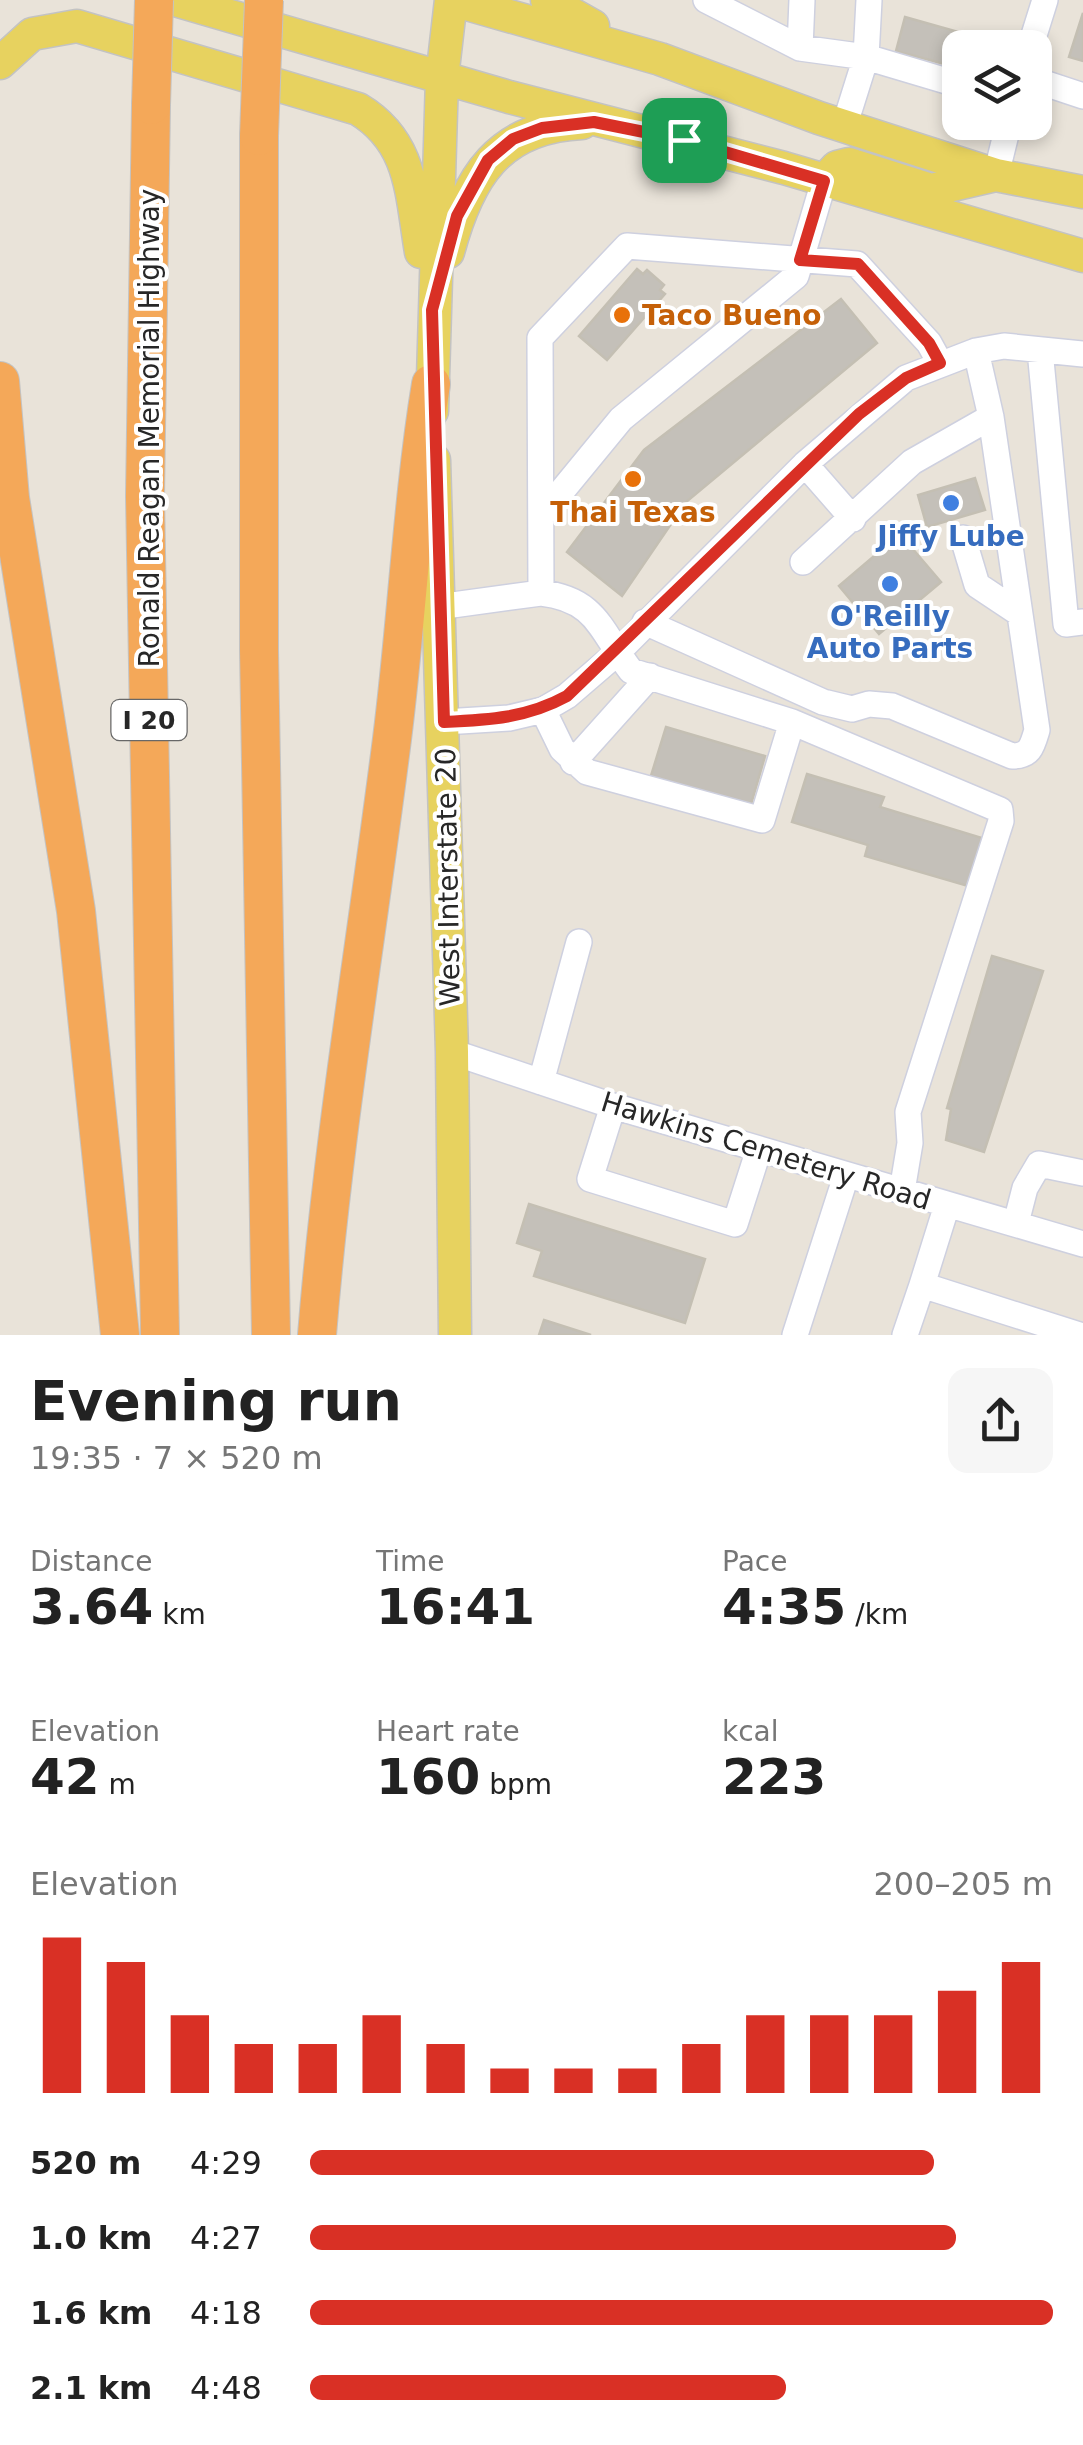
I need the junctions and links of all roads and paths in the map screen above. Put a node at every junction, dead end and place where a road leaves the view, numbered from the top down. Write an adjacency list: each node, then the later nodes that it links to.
1 (154, 0): 65 (highway, Ronald Reagan Memorial Highway / I 20, bridge)
2 (175, 0): 15 (main road)
3 (264, 0): 66 (highway, bridge)
4 (452, 0): 13 (main road); 15 (main road, West Interstate 20)
5 (547, 0): 13 (main road)
6 (706, 0): 11 (street)
7 (802, 0): 11 (street)
8 (869, 0): 12 (street)
9 (1045, 0): 10 (street)
10 (1036, 30)
11 (800, 48): 12 (street)
12 (866, 57): 16 (street); 19 (street)
13 (660, 59): 19 (main road)
14 (0, 63): 28 (main road)
15 (442, 78): 20 (main road); 28 (main road, West Interstate 20)
16 (942, 80)
17 (1052, 86): 18 (street)
18 (1083, 96)
19 (832, 122): 21 (main road); 23 (main road)
20 (633, 128): 21 (main road); 28 (main road)
21 (684, 140): 24 (main road)
22 (1005, 140): 23 (street)
23 (996, 175): 24 (main road); 25 (main road)
24 (824, 181): 26 (main road); 27 (street)
25 (1083, 192)
26 (1083, 256)
27 (800, 260): 32 (street); 37 (street); 37 (street)
28 (432, 310): 34 (main road, West Interstate 20)
29 (1040, 350): 30 (street); 31 (street); 45 (street)
30 (976, 351): 32 (street); 35 (street)
31 (1083, 354)
32 (940, 363): 36 (street)
33 (0, 382): 64 (highway)
34 (431, 384): 42 (main road, West Interstate 20); 67 (highway)
35 (991, 416): 38 (street); 43 (street)
36 (805, 464): 38 (street); 44 (street)
37 (543, 514): 41 (street)
38 (852, 519): 40 (street)
39 (963, 538): 43 (street)
40 (803, 562)
41 (541, 593): 42 (street); 46 (street)
42 (438, 607): 49 (main road, West Interstate 20)
43 (1018, 613): 44 (street)
44 (645, 622): 46 (street)
45 (1075, 623)
46 (617, 653): 47 (street); 48 (street)
47 (650, 676): 50 (street); 51 (street)
48 (542, 710): 49 (street); 51 (street)
49 (444, 722): 53 (main road, West Interstate 20)
50 (792, 722): 51 (street); 59 (street)
51 (572, 762)
52 (579, 942): 54 (street)
53 (452, 1052): 54 (street, Hawkins Cemetery Road); 68 (main road, West Interstate 20)
54 (541, 1082): 55 (street, Hawkins Cemetery Road)
55 (613, 1106): 56 (street, Hawkins Cemetery Road); 56 (street)
56 (759, 1149): 58 (street, Hawkins Cemetery Road)
57 (1083, 1174): 61 (street)
58 (846, 1176): 59 (street, Hawkins Cemetery Road); 69 (street)
59 (902, 1191): 60 (street, Hawkins Cemetery Road)
60 (948, 1205): 61 (street, Hawkins Cemetery Road); 63 (street)
61 (1016, 1223): 62 (street, Hawkins Cemetery Road)
62 (1083, 1244)
63 (922, 1285): 70 (street); 71 (street)
64 (120, 1335)
65 (160, 1335)
66 (270, 1335)
67 (317, 1335)
68 (454, 1335)
69 (795, 1335)
70 (905, 1335)
71 (1079, 1335)

